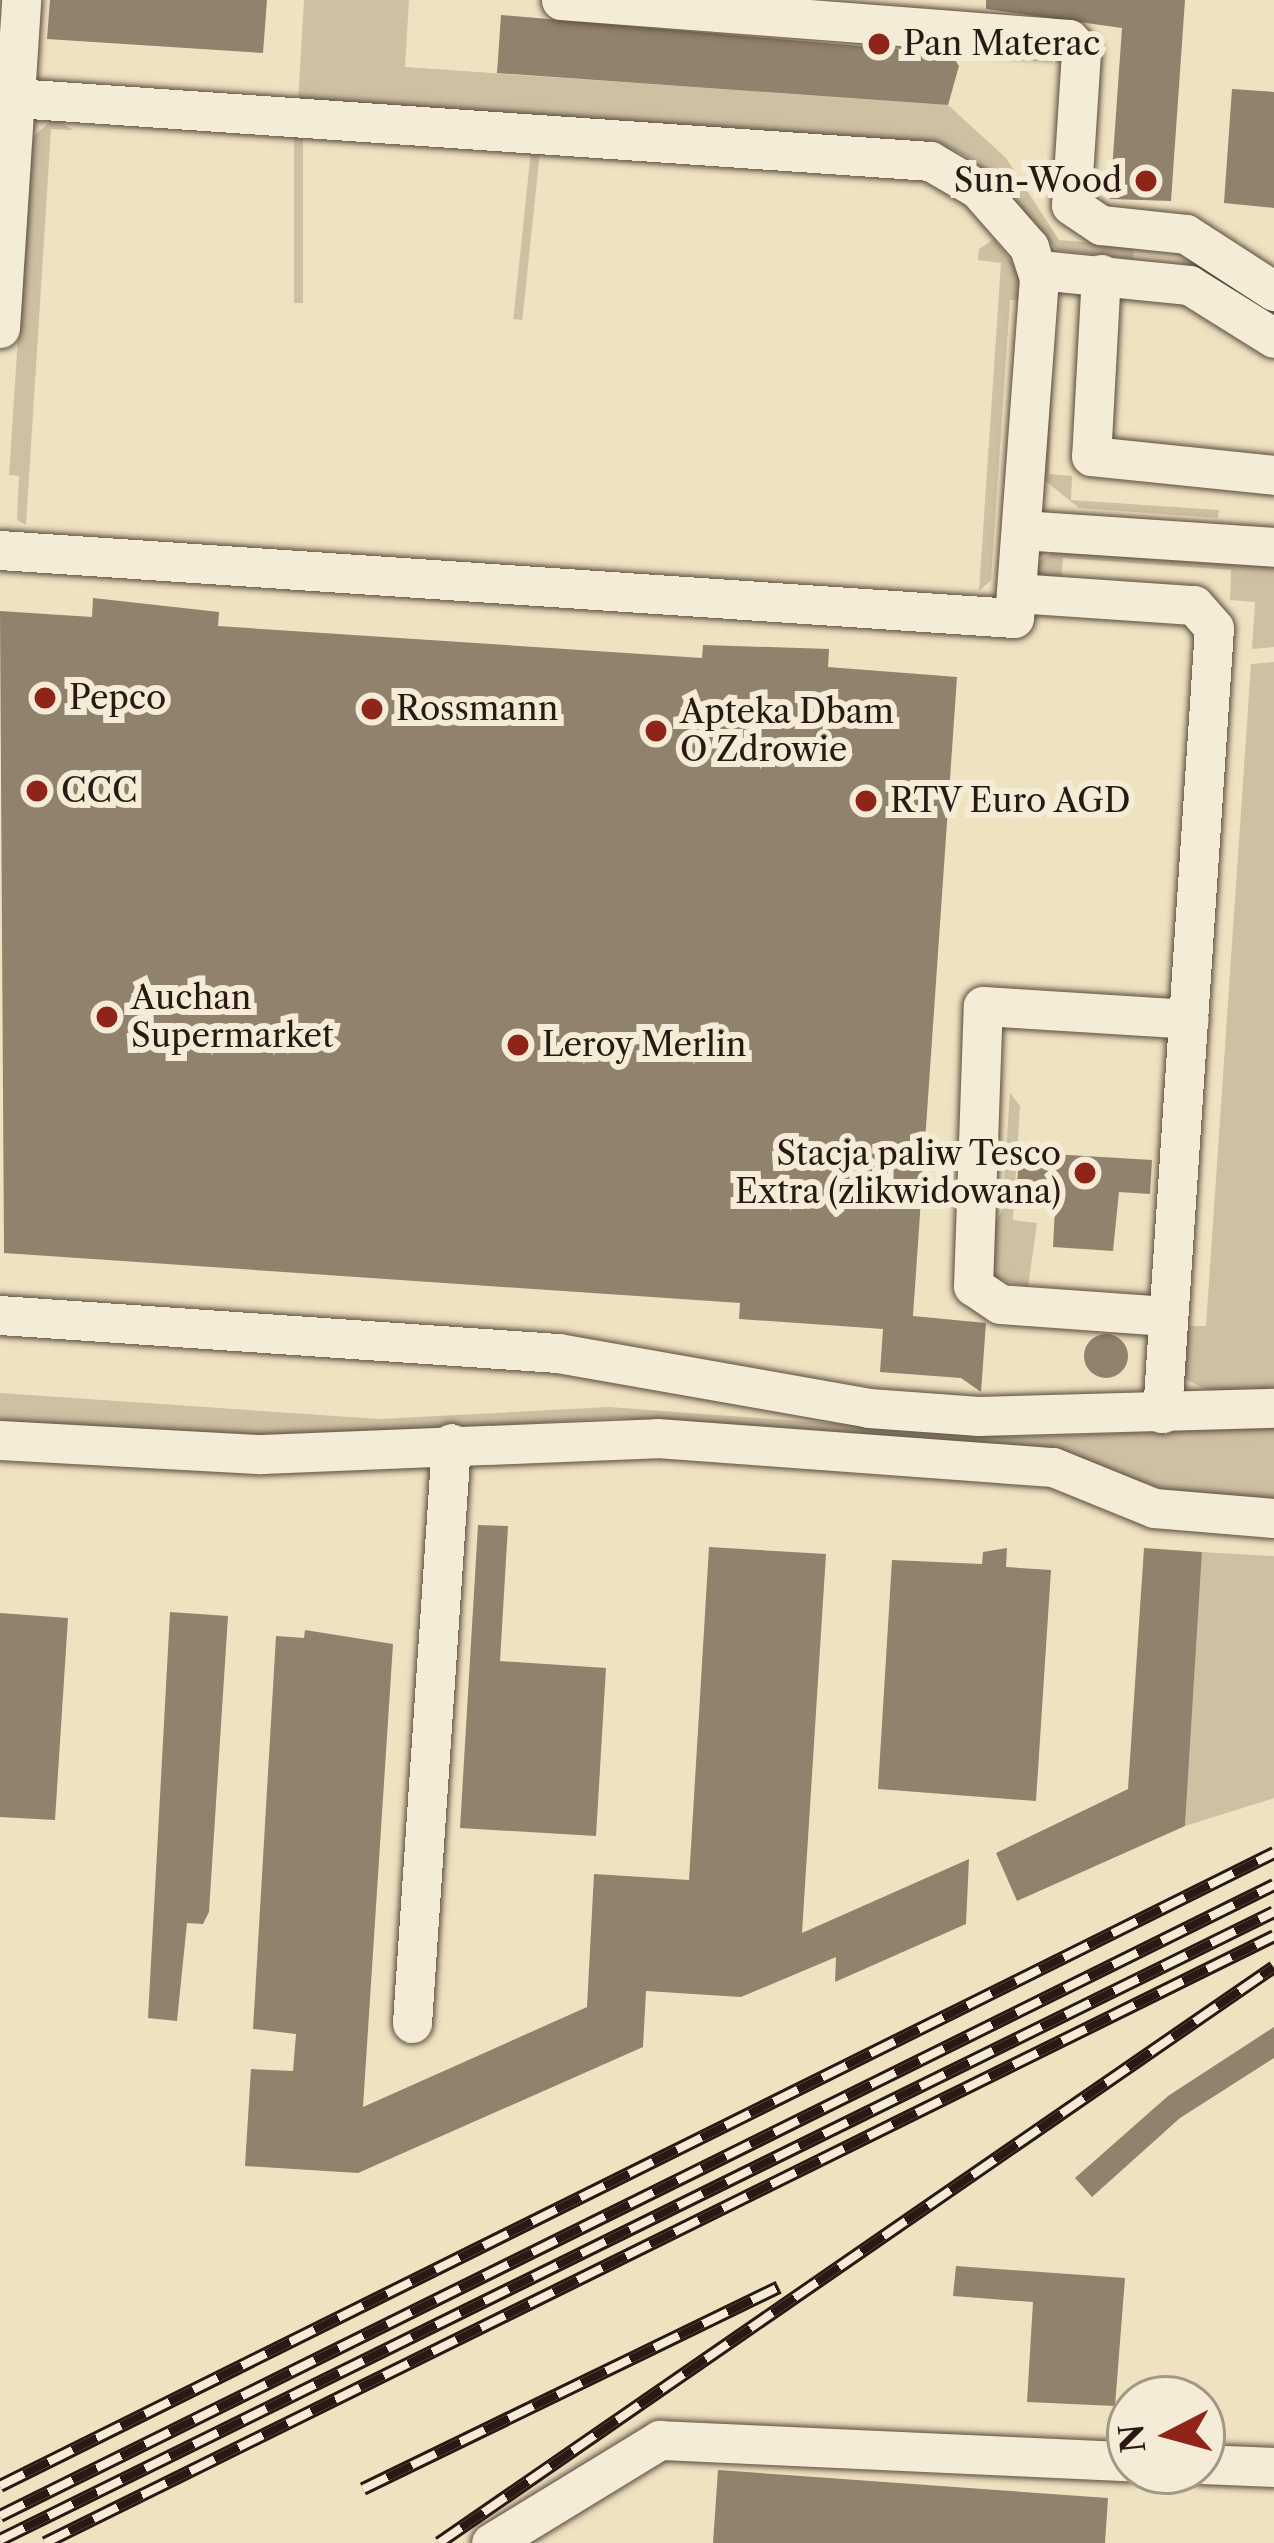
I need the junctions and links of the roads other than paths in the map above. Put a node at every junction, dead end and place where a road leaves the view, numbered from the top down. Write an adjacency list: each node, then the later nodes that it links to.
1 (21, 0): 3 (lane)
2 (561, 0): 6 (lane)
3 (16, 98): 4 (lane); 7 (lane)
4 (1039, 270): 5 (lane); 10 (lane)
5 (1101, 274): 8 (lane); 9 (lane)
6 (1274, 291)
7 (0, 328)
8 (1274, 338)
9 (1274, 475)
10 (1021, 530): 11 (lane); 13 (lane)
11 (1274, 548)
12 (0, 550): 13 (lane)
13 (1015, 606): 14 (lane)
14 (1189, 1019): 16 (lane); 16 (lane)
15 (0, 1315): 18 (lane)
16 (1166, 1316): 18 (lane)
17 (1274, 1408): 18 (lane)
18 (1162, 1413)
19 (0, 1440): 20 (lane)
20 (451, 1443): 21 (lane); 22 (lane)
21 (1274, 1518)
22 (412, 2023)
23 (1106, 2460): 26 (lane)
24 (1226, 2465): 25 (lane)
25 (1274, 2467)
26 (491, 2543)

